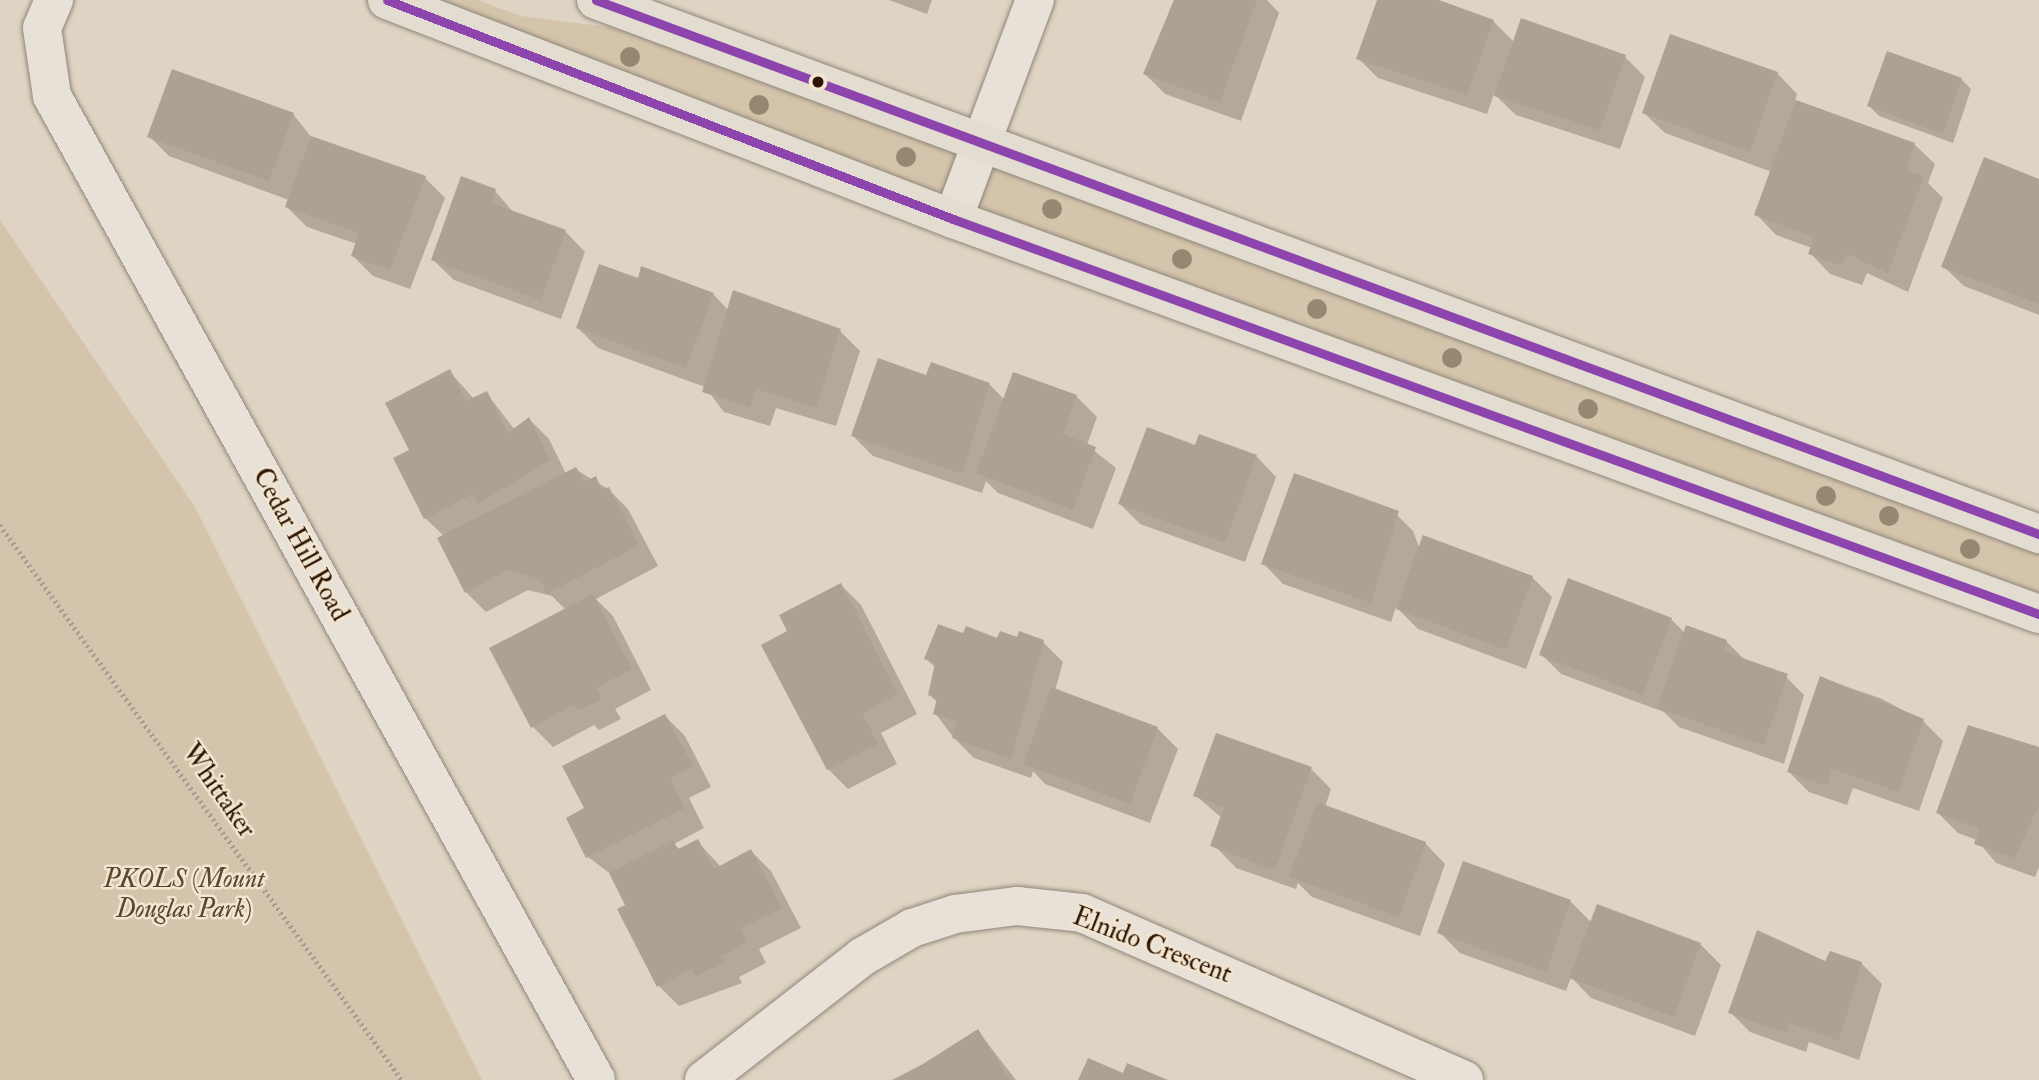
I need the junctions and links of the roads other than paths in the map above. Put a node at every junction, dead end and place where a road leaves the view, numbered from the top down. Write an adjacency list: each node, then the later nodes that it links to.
1 (54, 0): 9 (street, Cedar Hill Road)
2 (387, 0): 6 (main road)
3 (596, 0): 5 (main road)
4 (1035, 0): 5 (street)
5 (980, 146): 6 (street); 7 (main road)
6 (953, 219): 8 (main road)
7 (2039, 534)
8 (2039, 614)
9 (596, 1080)
10 (704, 1080): 11 (street, Elnido Crescent)
11 (1464, 1080)

